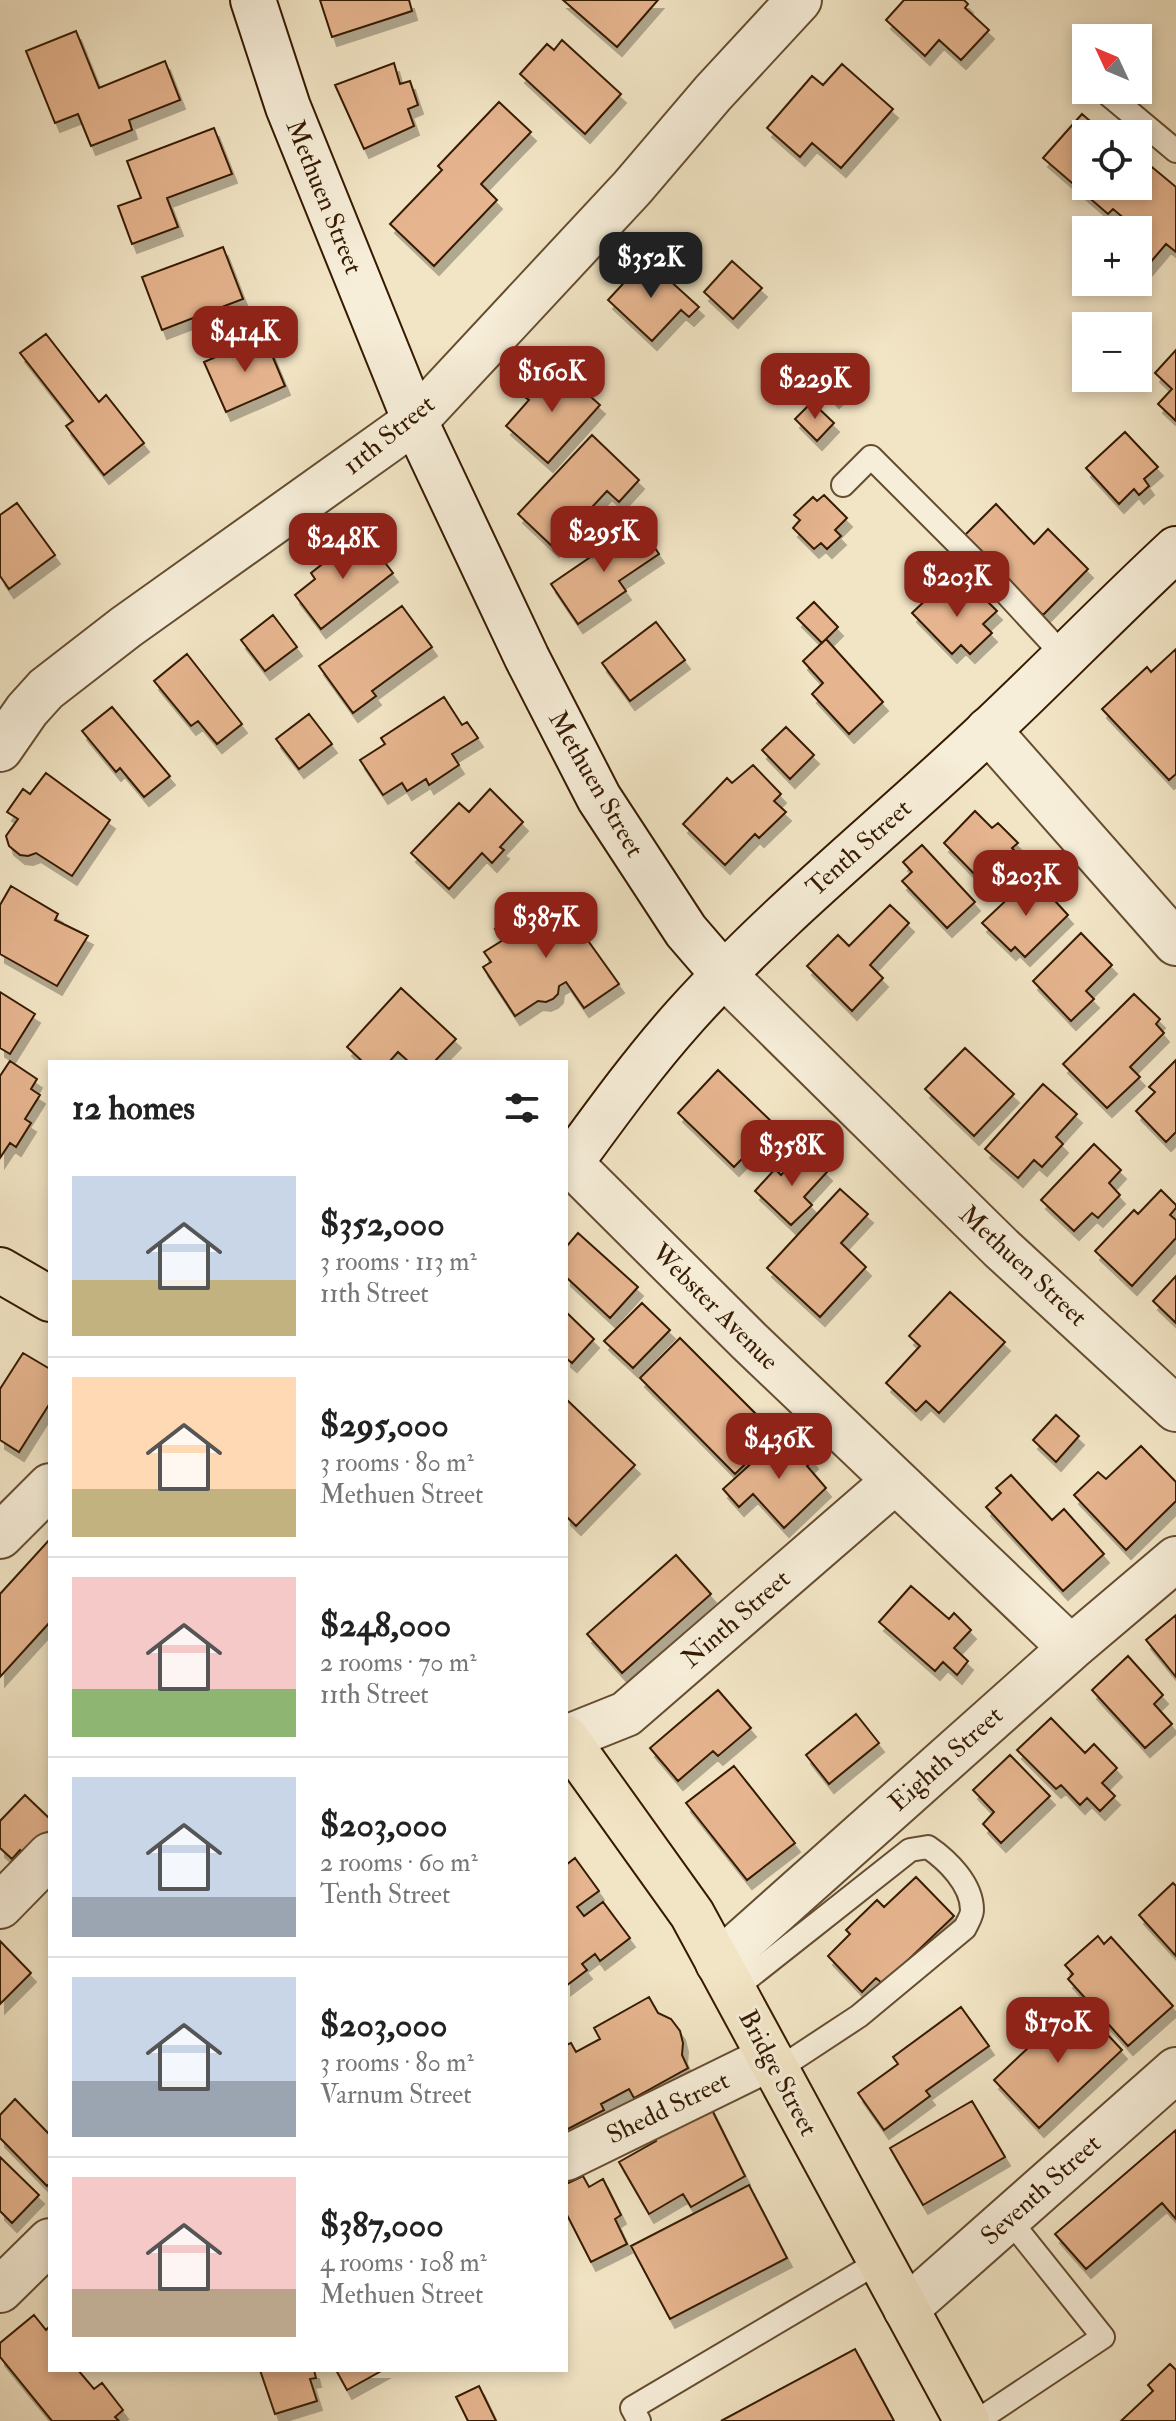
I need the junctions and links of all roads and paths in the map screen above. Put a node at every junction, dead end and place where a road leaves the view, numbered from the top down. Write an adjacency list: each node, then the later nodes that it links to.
1 (253, 0): 5 (street, Methuen Street)
2 (799, 0): 5 (street, 11th Street)
3 (1120, 104): 4 (lane)
4 (1176, 151)
5 (415, 421): 10 (street, 11th Street); 12 (street, Methuen Street)
6 (843, 485): 8 (lane)
7 (1176, 549): 8 (street, Tenth Street)
8 (1064, 656): 9 (street, Tenth Street)
9 (988, 730): 11 (street); 12 (street, Tenth Street)
10 (0, 749)
11 (1176, 943)
12 (724, 975): 13 (street, Tenth Street); 16 (street, Methuen Street)
13 (568, 1166): 17 (street, Webster Avenue)
14 (0, 1270): 15 (main road)
15 (48, 1298)
16 (1176, 1409)
17 (895, 1481): 21 (street, Webster Avenue); 22 (street, Ninth Street)
18 (48, 1488): 19 (street)
19 (0, 1536)
20 (1176, 1559): 21 (street, Eighth Street)
21 (1071, 1648): 26 (street, Eighth Street)
22 (568, 1737)
23 (568, 1741): 26 (main road, Bridge Street)
24 (48, 1857): 25 (street)
25 (0, 1906)
26 (725, 1976): 27 (main road, Bridge Street); 27 (lane)
27 (773, 2064): 29 (street, Shedd Street); 32 (main road, Bridge Street)
28 (1176, 2070): 30 (street, Seventh Street)
29 (568, 2157)
30 (1008, 2218): 34 (street, Seventh Street); 37 (lane)
31 (48, 2243): 33 (street)
32 (880, 2261): 34 (main road, Bridge Street); 35 (lane)
33 (0, 2290)
34 (906, 2309): 36 (main road, Bridge Street)
35 (639, 2421)
36 (967, 2421)
37 (977, 2421)

